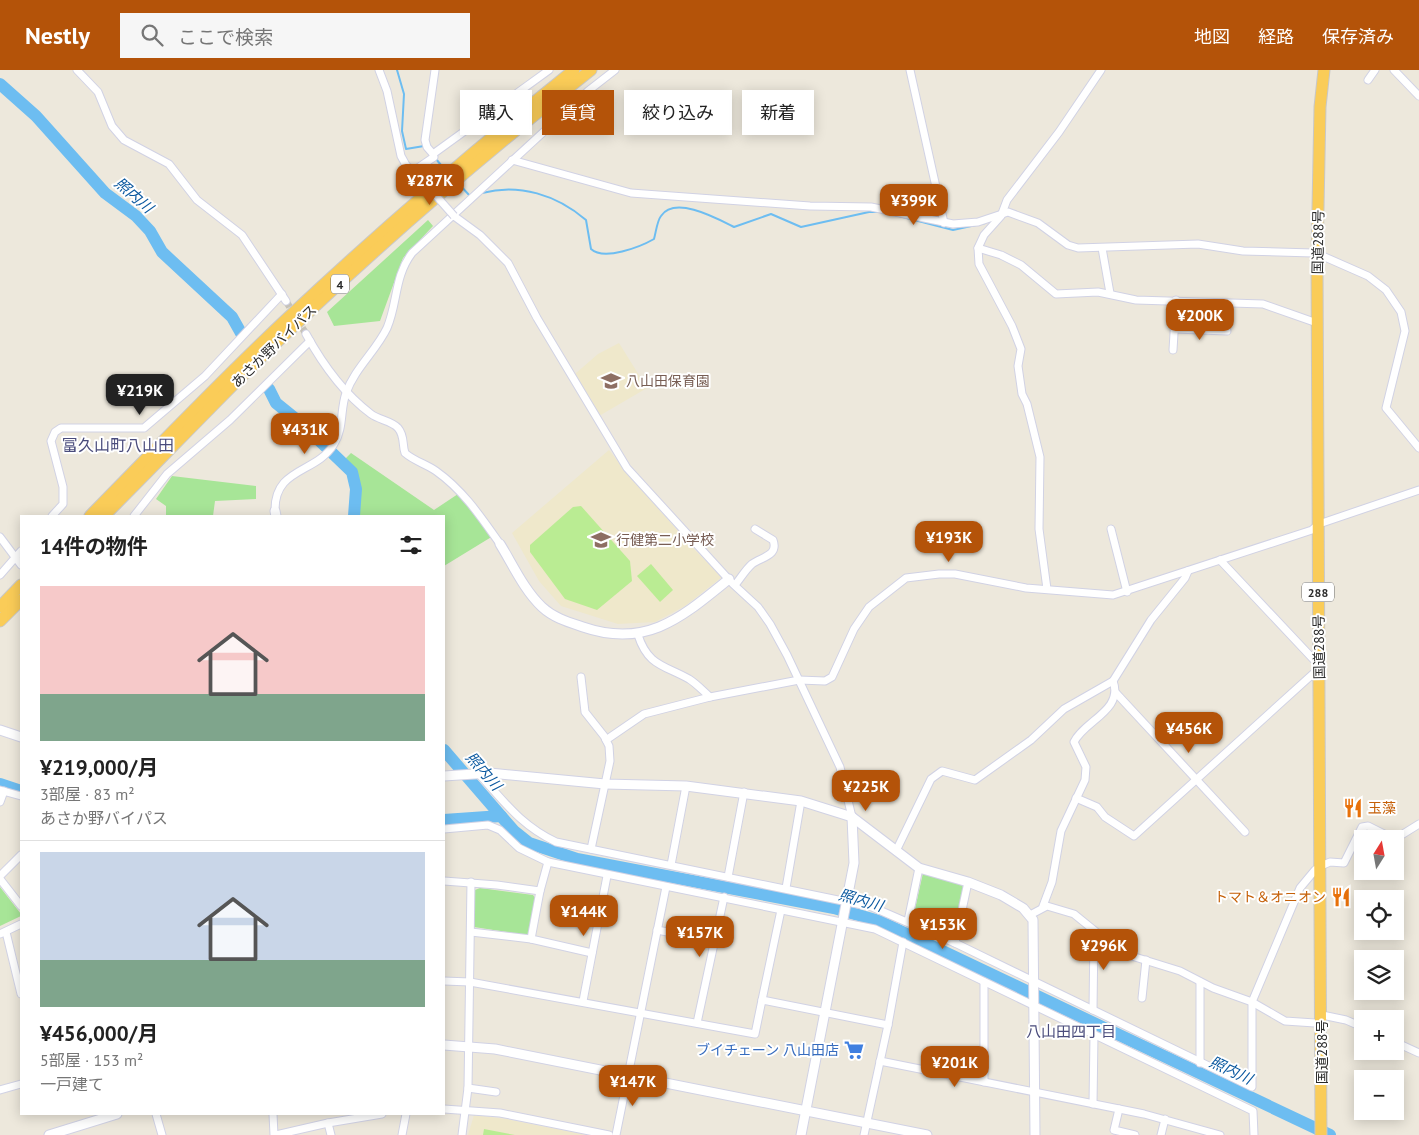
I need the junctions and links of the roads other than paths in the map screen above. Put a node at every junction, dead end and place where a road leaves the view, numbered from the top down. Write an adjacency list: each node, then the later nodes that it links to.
1 (77, 70): 35 (street)
2 (379, 70): 18 (street)
3 (435, 70): 16 (street)
4 (549, 70): 16 (street)
5 (574, 70): 36 (highway, あさか野バイパス / 4)
6 (591, 70): 37 (highway, あさか野バイパス / 4)
7 (615, 70): 17 (street)
8 (910, 70): 21 (street)
9 (1101, 70): 19 (street)
10 (1319, 70): 24 (highway, 国道288号 / 288)
11 (1324, 70): 24 (highway, 国道288号 / 288)
12 (1375, 70): 14 (street)
13 (1394, 70): 15 (street)
14 (1368, 80)
15 (1419, 95)
16 (433, 154): 18 (street)
17 (512, 160): 20 (street); 21 (street)
18 (412, 172): 20 (street, bridge)
19 (1002, 212): 21 (street); 22 (street); 23 (street)
20 (454, 216): 31 (street); 50 (street)
21 (944, 223)
22 (978, 248): 25 (street); 52 (street)
23 (1102, 248): 24 (street); 25 (street)
24 (1316, 254): 27 (highway, 国道288号 / 288); 32 (street)
25 (1110, 293): 26 (street)
26 (1176, 300): 27 (street); 28 (street)
27 (1315, 323): 39 (highway, 国道288号 / 288)
28 (1175, 329): 29 (street); 30 (street)
29 (1227, 331)
30 (1174, 350)
31 (346, 393): 34 (street); 38 (street); 43 (street)
32 (1419, 448)
33 (1419, 490): 39 (street)
34 (275, 514)
35 (53, 515)
36 (91, 515)
37 (105, 515)
38 (135, 515)
39 (1316, 527): 46 (street); 58 (highway, 国道288号 / 288); 92 (highway, 国道288号 / 288)
40 (755, 529): 50 (street)
41 (1111, 529): 53 (street)
42 (0, 537): 45 (street)
43 (500, 544): 57 (street)
44 (20, 552): 45 (street)
45 (15, 557): 47 (street); 49 (street)
46 (1220, 560): 48 (street); 58 (street)
47 (20, 563)
48 (1188, 571): 53 (street); 61 (street)
49 (0, 574)
50 (732, 582): 57 (street); 60 (street)
51 (20, 586): 55 (highway)
52 (1047, 589): 53 (street); 60 (street)
53 (1127, 592)
54 (20, 601): 56 (highway)
55 (0, 607)
56 (0, 621)
57 (638, 634): 63 (street)
58 (1315, 666): 69 (street); 92 (highway, 国道288号 / 288)
59 (581, 677): 66 (street)
60 (799, 680): 63 (street); 78 (street)
61 (1113, 681): 62 (street); 87 (street)
62 (1116, 693): 69 (street); 75 (street)
63 (710, 697): 66 (street)
64 (0, 730): 65 (street)
65 (20, 737)
66 (606, 740): 70 (street)
67 (478, 773): 68 (street); 70 (street); 86 (street)
68 (445, 776)
69 (1196, 778): 75 (street); 83 (street)
70 (605, 784): 71 (street); 86 (street)
71 (686, 786): 73 (street); 90 (street)
72 (2, 790): 74 (street); 77 (street)
73 (744, 792): 76 (street); 94 (street)
74 (20, 796)
75 (1076, 798): 105 (street)
76 (802, 801): 78 (street); 100 (street)
77 (0, 802)
78 (852, 816): 87 (street); 103 (street)
79 (1419, 824): 84 (street)
80 (445, 829): 89 (street)
81 (1360, 830): 82 (street)
82 (1376, 830)
83 (1245, 832)
84 (1404, 833)
85 (1354, 843): 92 (street)
86 (591, 849): 90 (street)
87 (896, 850): 91 (street)
88 (20, 857): 95 (street)
89 (548, 862): 93 (street); 101 (street)
90 (671, 865): 94 (street)
91 (919, 868): 98 (street); 108 (street)
92 (1318, 868): 130 (street); 135 (highway, 国道288号 / 288)
93 (607, 876): 99 (street); 119 (street)
94 (728, 877): 100 (street)
95 (0, 878): 104 (street)
96 (445, 881): 97 (street)
97 (471, 882): 101 (street); 112 (street)
98 (968, 882): 107 (street); 118 (street)
99 (666, 887): 102 (street); 111 (street)
100 (786, 888): 103 (street)
101 (540, 892): 115 (street)
102 (724, 897): 106 (street); 116 (street)
103 (848, 900): 108 (street); 109 (street)
104 (20, 905)
105 (1043, 906): 107 (street); 113 (street)
106 (781, 910): 109 (street); 128 (street)
107 (1030, 915): 125 (street)
108 (908, 921): 118 (street)
109 (843, 923): 117 (street); 134 (street)
110 (20, 924): 114 (street)
111 (657, 930): 116 (street); 133 (street)
112 (471, 932): 115 (street); 123 (street)
113 (1094, 932): 120 (street); 132 (street)
114 (3, 933): 121 (street)
115 (531, 939): 119 (street)
116 (714, 941): 136 (street)
117 (903, 942): 124 (street); 138 (street)
118 (954, 943): 125 (street)
119 (592, 953): 129 (street)
120 (1146, 960): 126 (street); 127 (street)
121 (19, 977)
122 (445, 981): 123 (street)
123 (470, 982): 129 (street); 141 (street)
124 (984, 982): 131 (street); 147 (street)
125 (1033, 982): 131 (street); 132 (street)
126 (1200, 982): 130 (street); 145 (street)
127 (1142, 998)
128 (762, 1000): 134 (street); 136 (street)
129 (583, 1001): 133 (street)
130 (1252, 1002): 135 (street); 145 (street)
131 (1034, 1006): 139 (street); 152 (street)
132 (1093, 1010): 145 (street)
133 (640, 1012): 136 (street); 146 (street)
134 (825, 1013): 138 (street); 157 (street)
135 (1319, 1019): 137 (street); 158 (highway, 国道288号 / 288)
136 (697, 1023)
137 (1354, 1024)
138 (888, 1025): 144 (street)
139 (1094, 1035): 153 (street); 182 (street)
140 (445, 1045): 141 (street)
141 (469, 1046): 146 (street); 149 (street)
142 (1404, 1046): 143 (street)
143 (1419, 1053)
144 (880, 1061): 147 (street); 166 (street)
145 (1200, 1062)
146 (629, 1075): 157 (street); 175 (street)
147 (984, 1082): 152 (street)
148 (20, 1084): 150 (street)
149 (468, 1088): 151 (street); 156 (street)
150 (0, 1090)
151 (496, 1092)
152 (1035, 1093): 153 (street); 179 (street)
153 (1093, 1104): 155 (street)
154 (445, 1109): 156 (street)
155 (1118, 1109): 164 (street); 180 (street)
156 (467, 1110): 173 (street); 174 (street)
157 (806, 1112): 166 (street); 176 (street)
158 (1318, 1114): 183 (highway, 国道288号 / 288); 184 (highway, 国道288号 / 288)
159 (114, 1115): 168 (street)
160 (156, 1115): 169 (street)
161 (273, 1115): 170 (street)
162 (376, 1115): 165 (street)
163 (406, 1115): 172 (street)
164 (1164, 1119): 167 (street); 181 (street)
165 (328, 1123): 170 (street); 171 (street)
166 (867, 1123): 177 (street); 178 (street)
167 (1216, 1134)
168 (49, 1135)
169 (162, 1135)
170 (275, 1135)
171 (331, 1135)
172 (402, 1135)
173 (462, 1135)
174 (609, 1135)
175 (616, 1135)
176 (801, 1135)
177 (864, 1135)
178 (927, 1135)
179 (1035, 1135)
180 (1135, 1135)
181 (1161, 1135)
182 (1254, 1135)
183 (1315, 1135)
184 (1321, 1135)

